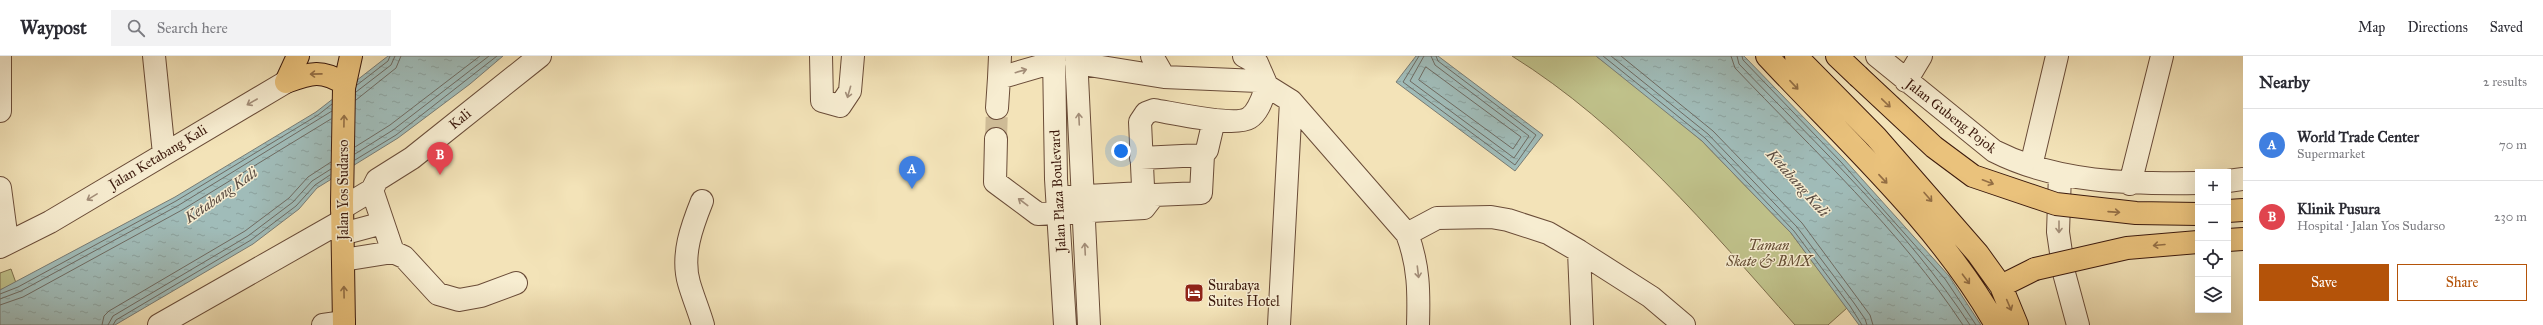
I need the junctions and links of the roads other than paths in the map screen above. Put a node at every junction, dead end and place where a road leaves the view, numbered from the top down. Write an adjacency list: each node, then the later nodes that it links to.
1 (0, 56): 28 (street)
2 (154, 56): 31 (street)
3 (298, 56): 23 (main road)
4 (351, 56): 24 (main road, Jalan Yos Sudarso)
5 (540, 56): 41 (street, Kali)
6 (821, 56): 7 (street, one-way to 6)
7 (853, 56)
8 (1000, 56): 21 (street)
9 (1152, 56): 20 (street)
10 (1244, 56): 25 (street)
11 (1767, 56): 73 (main road, one-way to 73)
12 (1796, 56): 60 (main road, one-way to 60)
13 (1837, 56): 48 (main road, one-way to 48, bridge)
14 (1877, 56): 22 (street, Jalan Gubeng Pojok)
15 (1921, 56): 22 (street)
16 (2057, 56): 34 (street)
17 (2162, 56): 39 (street)
18 (1054, 59): 21 (street, one-way to 18); 45 (street, Jalan Plaza Boulevard)
19 (1076, 60): 20 (street); 44 (street, Jalan Plaza Boulevard, one-way to 19)
20 (1164, 77): 25 (street)
21 (999, 78): 27 (street)
22 (1906, 81): 34 (street, Jalan Gubeng Pojok)
23 (286, 82): 24 (main road, one-way to 23); 31 (street, Jalan Ketabang Kali, one-way to 31)
24 (345, 86): 49 (main road, Jalan Yos Sudarso, one-way to 24)
25 (1267, 86): 26 (street); 29 (street)
26 (1291, 101): 51 (street); 69 (street)
27 (997, 108)
28 (0, 111)
29 (1214, 120): 32 (street); 33 (street)
30 (996, 139): 45 (street, one-way to 30)
31 (164, 154): 52 (street, Jalan Ketabang Kali, one-way to 52)
32 (1202, 155): 33 (street); 43 (street)
33 (1142, 158): 43 (street)
34 (2031, 166): 35 (street, Jalan Gubeng Pojok)
35 (2060, 174): 39 (street, Jalan Gubeng Pojok); 75 (street, one-way to 75)
36 (2243, 179): 37 (street)
37 (2231, 181)
38 (2195, 183): 39 (street, Jalan Gubeng Pojok)
39 (2130, 184)
40 (0, 188): 52 (street)
41 (372, 190): 49 (street, Kali); 50 (street)
42 (702, 201): 65 (street)
43 (1144, 201): 44 (street)
44 (1083, 204): 45 (street); 61 (street, Jalan Plaza Boulevard, one-way to 44)
45 (1058, 206): 62 (street, Jalan Plaza Boulevard)
46 (2243, 210): 47 (main road)
47 (2231, 211)
48 (2195, 214)
49 (342, 217): 50 (street); 58 (main road, Jalan Yos Sudarso); 64 (street)
50 (383, 223): 57 (street)
51 (1407, 234): 56 (street); 70 (street, one-way to 70)
52 (2, 239)
53 (2243, 239): 54 (main road)
54 (2231, 240)
55 (2195, 242): 60 (main road, one-way to 60, bridge)
56 (1579, 251): 71 (street); 72 (street)
57 (393, 252): 58 (street); 59 (street)
58 (343, 260): 63 (main road, Jalan Yos Sudarso, one-way to 58)
59 (516, 283)
60 (2001, 286): 74 (main road, one-way to 74)
61 (1087, 288): 62 (street); 67 (street, Jalan Plaza Boulevard); 68 (street)
62 (1064, 289): 66 (street, Jalan Plaza Boulevard)
63 (337, 324)
64 (159, 325)
65 (703, 325)
66 (1065, 325)
67 (1089, 325)
68 (1104, 325)
69 (1279, 325)
70 (1418, 325)
71 (1582, 325)
72 (1684, 325)
73 (1996, 325)
74 (2017, 325)
75 (2078, 325)

